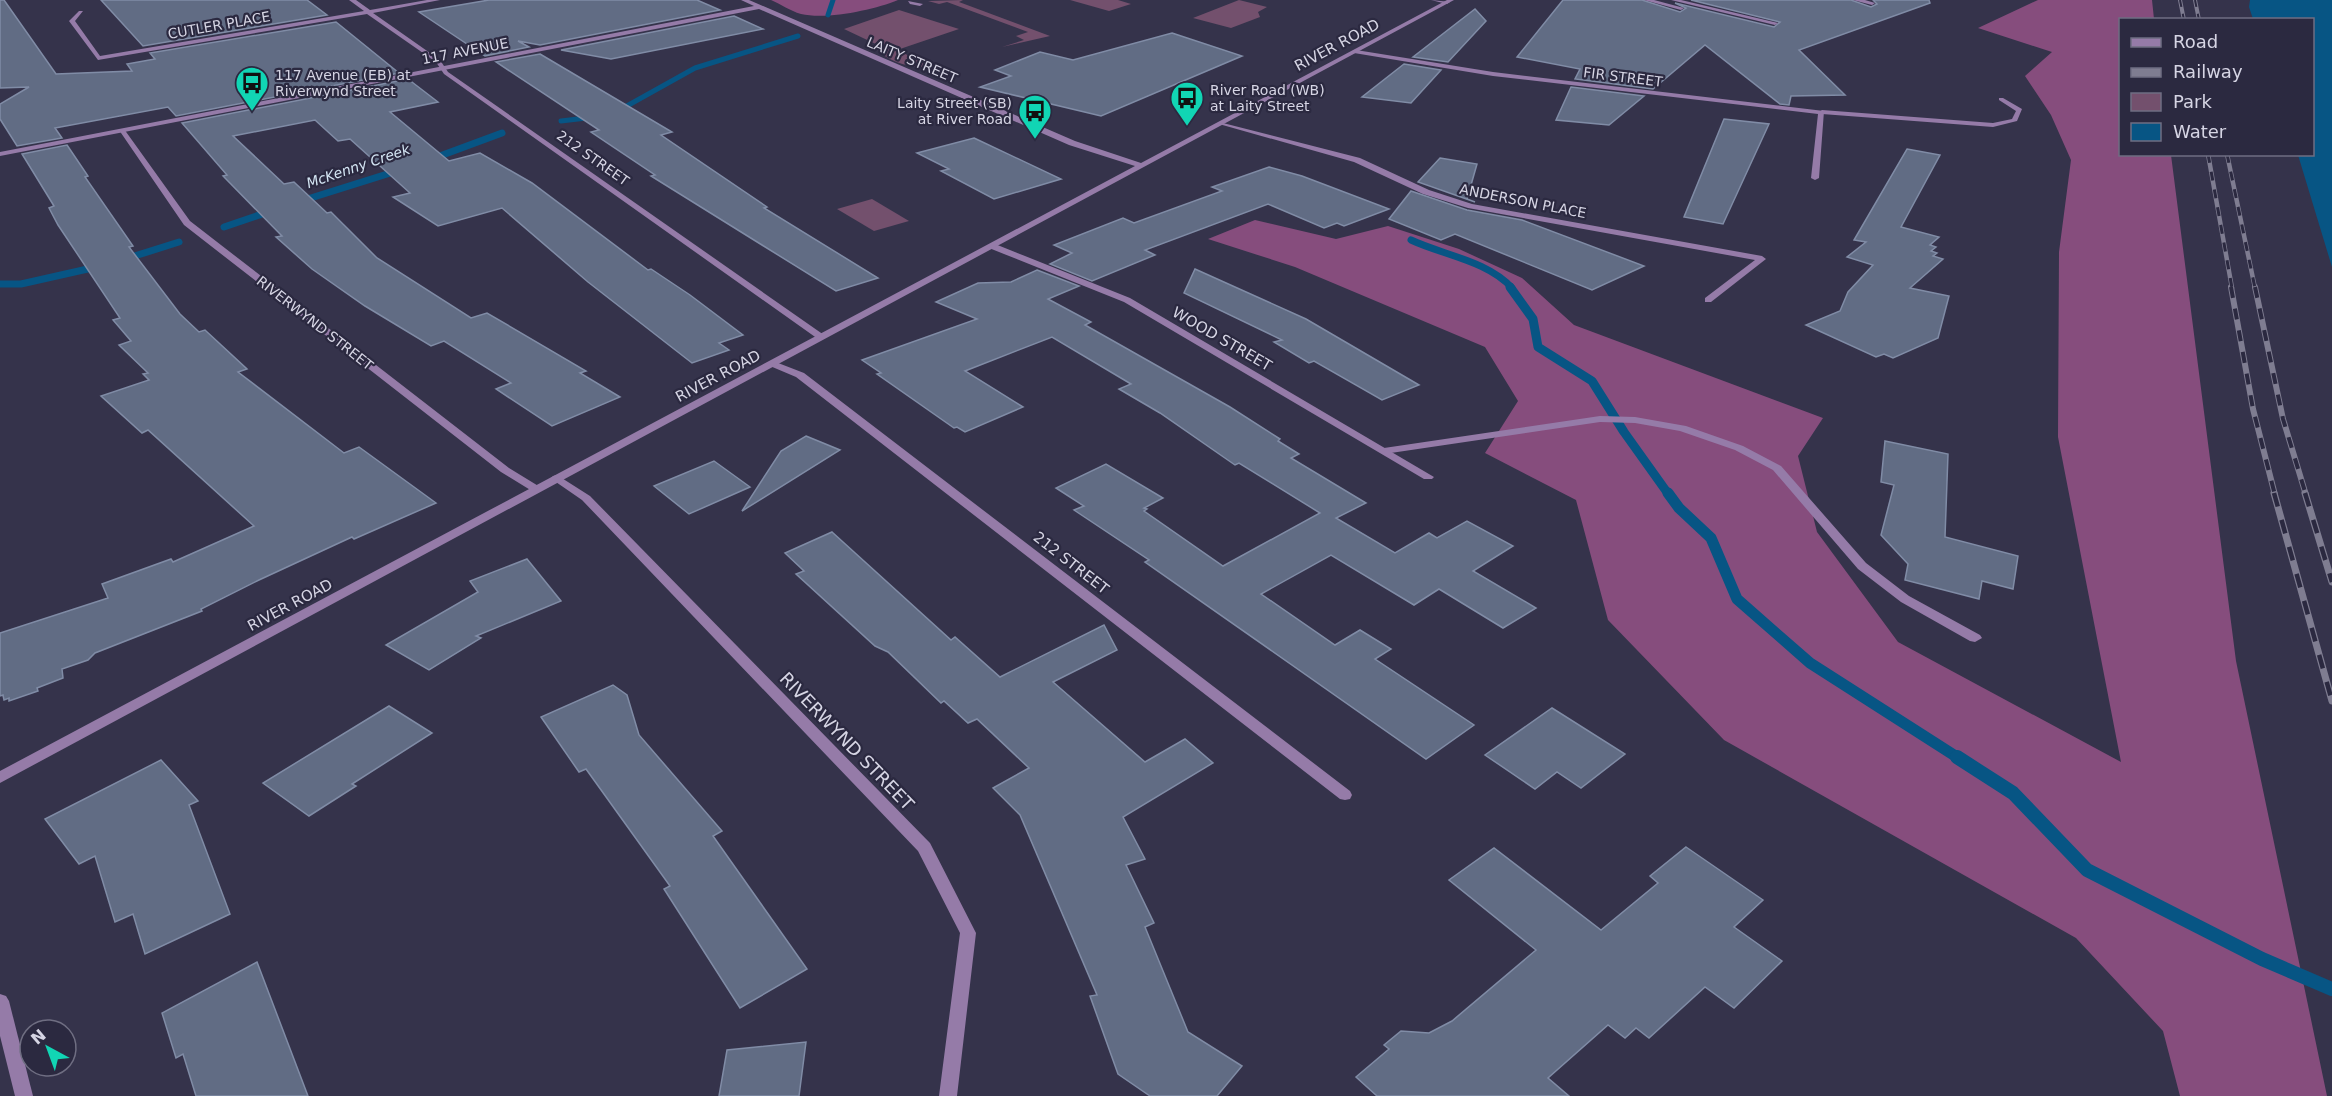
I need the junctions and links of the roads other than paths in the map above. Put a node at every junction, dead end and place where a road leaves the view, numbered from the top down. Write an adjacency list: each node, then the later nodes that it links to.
1 (352, 0): 14 (street, 212 STREET)
2 (437, 0): 14 (street, CUTLER PLACE)
3 (744, 0): 12 (street, LAITY STREET)
4 (1434, 0): 8 (street)
5 (1647, 0): 15 (street)
6 (1674, 0): 16 (street)
7 (1856, 0): 10 (street)
8 (1449, 1): 17 (street, RIVER ROAD)
9 (910, 2): 11 (street)
10 (1872, 3)
11 (921, 4)
12 (759, 7): 18 (street, 117 AVENUE); 24 (street, LAITY STREET)
13 (81, 12): 14 (street, CUTLER PLACE)
14 (369, 12): 18 (street, 212 STREET)
15 (1733, 20)
16 (1775, 23)
17 (1356, 52): 20 (street, FIR STREET); 21 (street, RIVER ROAD)
18 (443, 68): 22 (street, 117 AVENUE); 28 (street, 212 STREET)
19 (2001, 99): 20 (street, FIR STREET)
20 (1822, 112): 25 (street)
21 (1221, 123): 24 (street, RIVER ROAD); 27 (street, ANDERSON PLACE)
22 (122, 130): 23 (street, 117 AVENUE); 33 (street, RIVERWYND STREET)
23 (0, 154)
24 (1139, 165): 26 (street, RIVER ROAD)
25 (1815, 178)
26 (992, 246): 28 (street, RIVER ROAD); 30 (street, WOOD STREET)
27 (1708, 300)
28 (821, 337): 29 (street, RIVER ROAD)
29 (773, 363): 32 (street, RIVER ROAD); 36 (street, 212 STREET)
30 (1384, 451): 31 (street, WOOD STREET); 34 (street)
31 (1428, 477)
32 (556, 478): 33 (street, RIVER ROAD); 39 (street, RIVERWYND STREET)
33 (536, 489): 35 (street, RIVER ROAD)
34 (1975, 638)
35 (0, 778)
36 (1345, 795)
37 (0, 1001): 38 (street)
38 (24, 1096)
39 (948, 1096)

